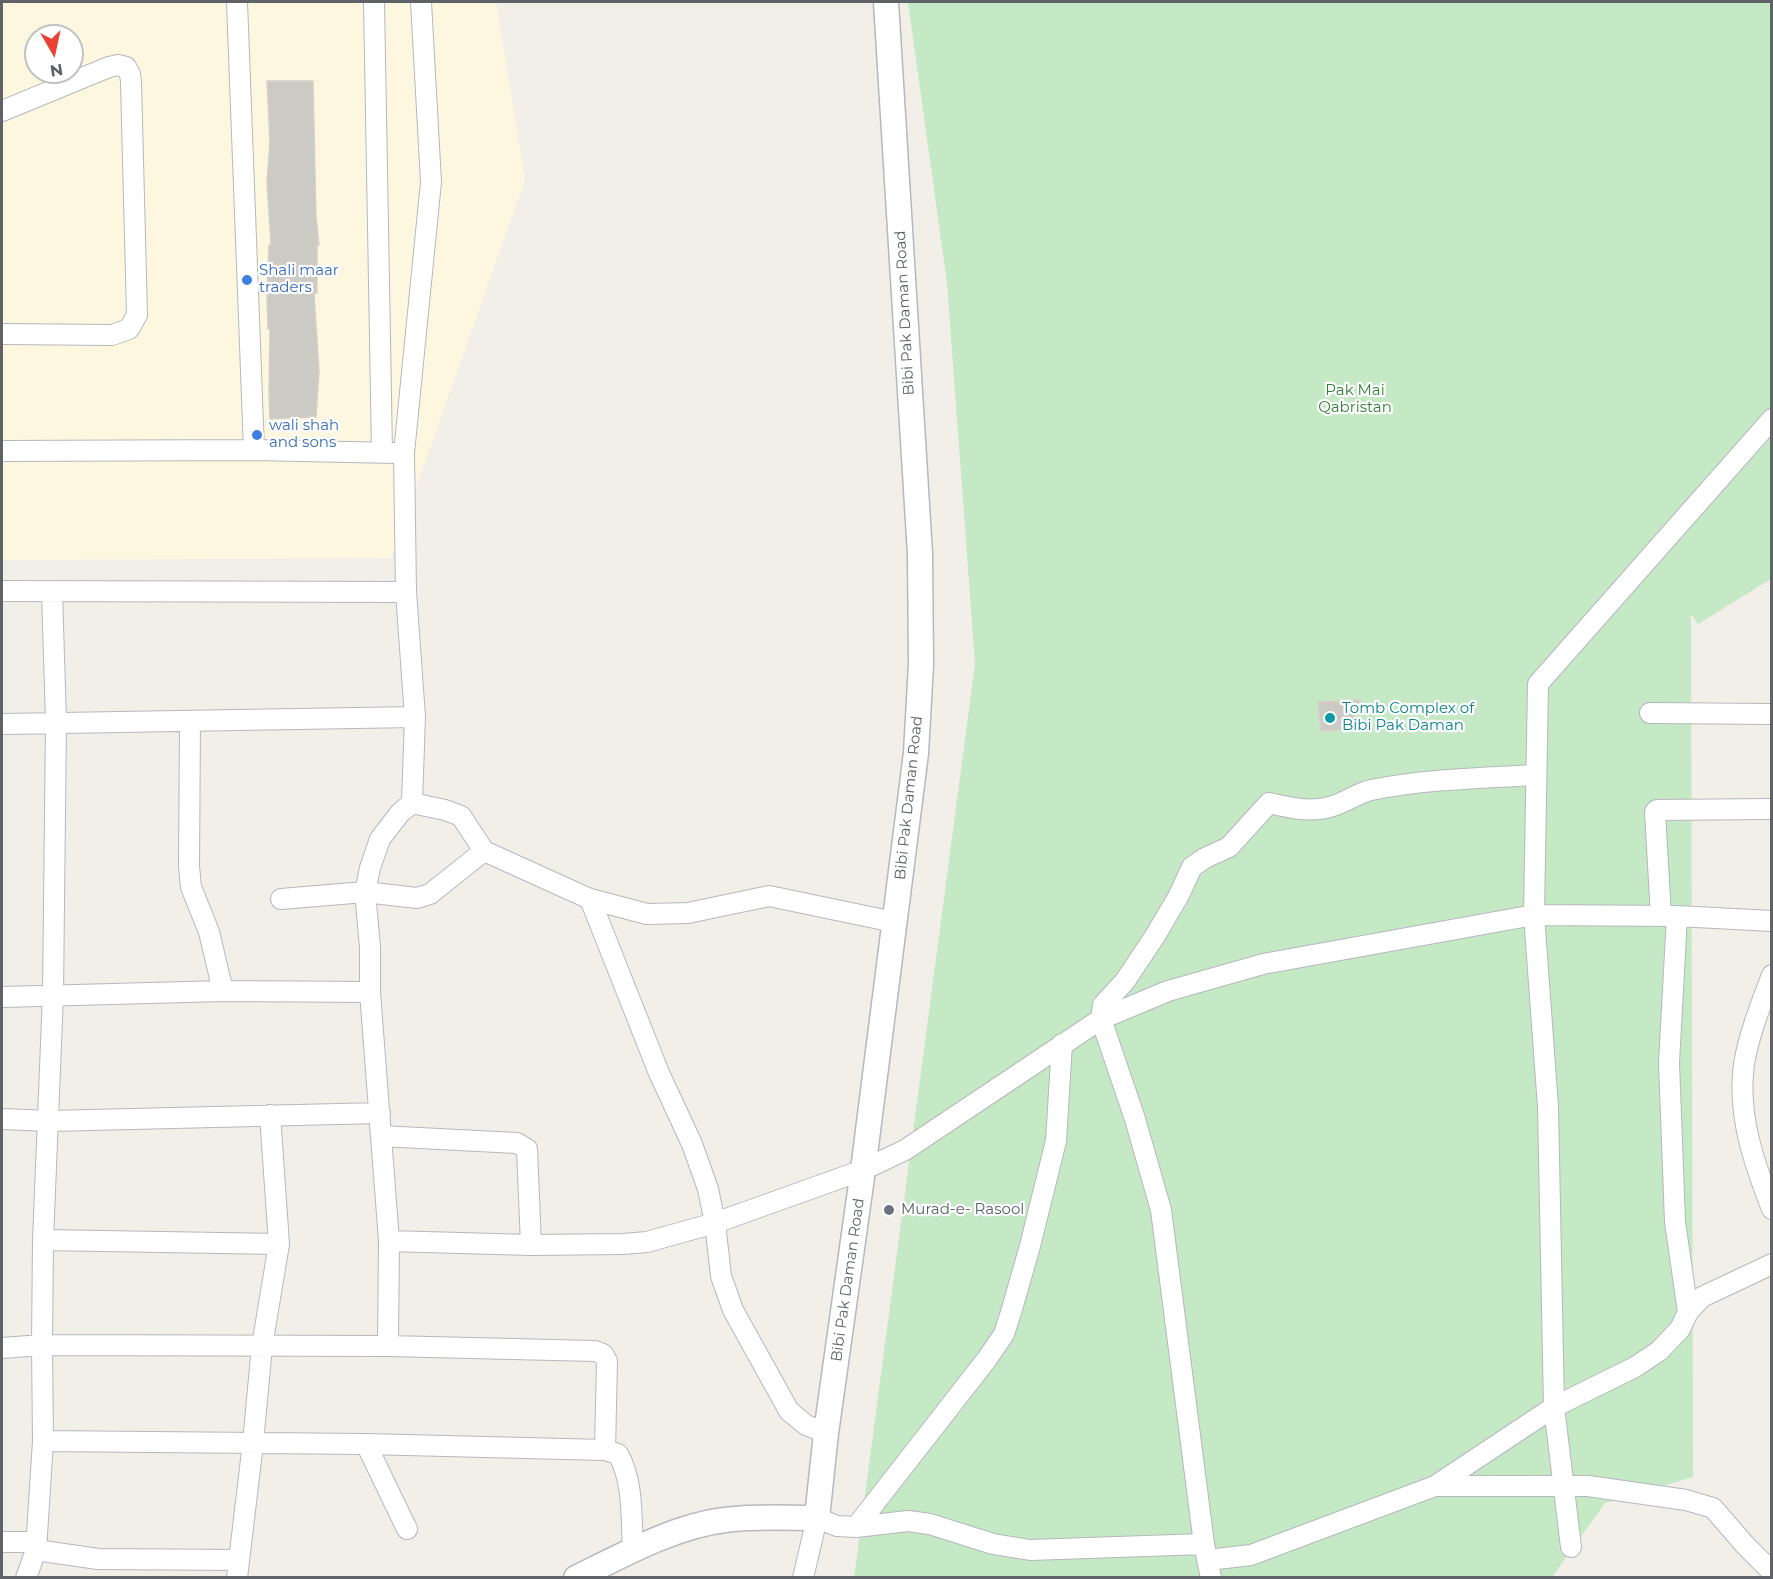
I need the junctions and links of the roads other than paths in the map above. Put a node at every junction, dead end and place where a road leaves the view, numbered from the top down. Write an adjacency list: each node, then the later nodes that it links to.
1 (237, 2): 8 (street)
2 (374, 2): 10 (street)
3 (421, 2): 11 (street)
4 (886, 2): 31 (street, Bibi Pak Daman Road)
5 (2, 111): 6 (street)
6 (2, 334)
7 (1772, 419): 21 (street)
8 (254, 450): 9 (street); 10 (street)
9 (2, 452)
10 (382, 452): 11 (street)
11 (404, 453): 14 (street)
12 (2, 591): 13 (street)
13 (52, 591): 14 (street); 18 (street)
14 (406, 592): 17 (street)
15 (1650, 713): 16 (street)
16 (1772, 714)
17 (415, 717): 19 (street); 22 (street)
18 (56, 722): 19 (street); 20 (street); 35 (street)
19 (190, 722): 33 (street)
20 (2, 724)
21 (1536, 775): 28 (street); 37 (street)
22 (412, 803): 24 (street); 25 (street)
23 (1772, 809): 29 (street)
24 (484, 851): 25 (street); 27 (street)
25 (365, 892): 26 (street); 34 (street)
26 (281, 899)
27 (590, 899): 31 (street); 46 (street)
28 (1534, 915): 29 (street); 37 (street); 57 (street)
29 (1669, 916): 30 (street); 52 (street)
30 (1772, 921)
31 (894, 922): 44 (street, Bibi Pak Daman Road)
32 (1772, 975): 45 (street)
33 (223, 991): 34 (street); 35 (street)
34 (370, 992): 39 (street)
35 (53, 995): 36 (street); 42 (street)
36 (2, 997)
37 (1101, 1019): 38 (street); 72 (street)
38 (1062, 1044): 44 (street); 66 (street)
39 (380, 1113): 40 (street); 43 (street)
40 (270, 1115): 42 (street); 49 (street)
41 (2, 1119): 42 (street)
42 (49, 1121): 47 (street)
43 (381, 1136): 48 (street); 50 (street)
44 (863, 1170): 46 (street); 58 (street, Bibi Pak Daman Road)
45 (1772, 1209)
46 (715, 1223): 50 (street); 58 (street)
47 (43, 1240): 49 (street); 53 (street)
48 (389, 1241): 50 (street); 55 (street)
49 (279, 1245): 54 (street)
50 (531, 1245)
51 (1772, 1264): 52 (street)
52 (1688, 1312): 57 (street)
53 (42, 1345): 54 (street); 56 (street); 59 (street)
54 (262, 1346): 55 (street); 60 (street)
55 (388, 1346): 62 (street)
56 (2, 1348)
57 (1554, 1407): 63 (street); 64 (street)
58 (826, 1433): 65 (street, Bibi Pak Daman Road)
59 (44, 1441): 60 (street); 69 (street)
60 (253, 1443): 61 (street); 73 (street)
61 (366, 1444): 62 (street); 67 (street)
62 (605, 1450): 71 (street)
63 (1563, 1485): 64 (street); 70 (street); 74 (street)
64 (1435, 1486): 72 (street)
65 (817, 1518): 66 (street); 71 (street); 77 (street)
66 (856, 1527): 72 (street)
67 (407, 1529)
68 (2, 1542): 69 (street)
69 (37, 1546): 73 (street); 75 (street)
70 (1571, 1547)
71 (633, 1550): 76 (street)
72 (1208, 1560)
73 (238, 1569)
74 (1772, 1572)
75 (26, 1578)
76 (576, 1578)
77 (803, 1578)

